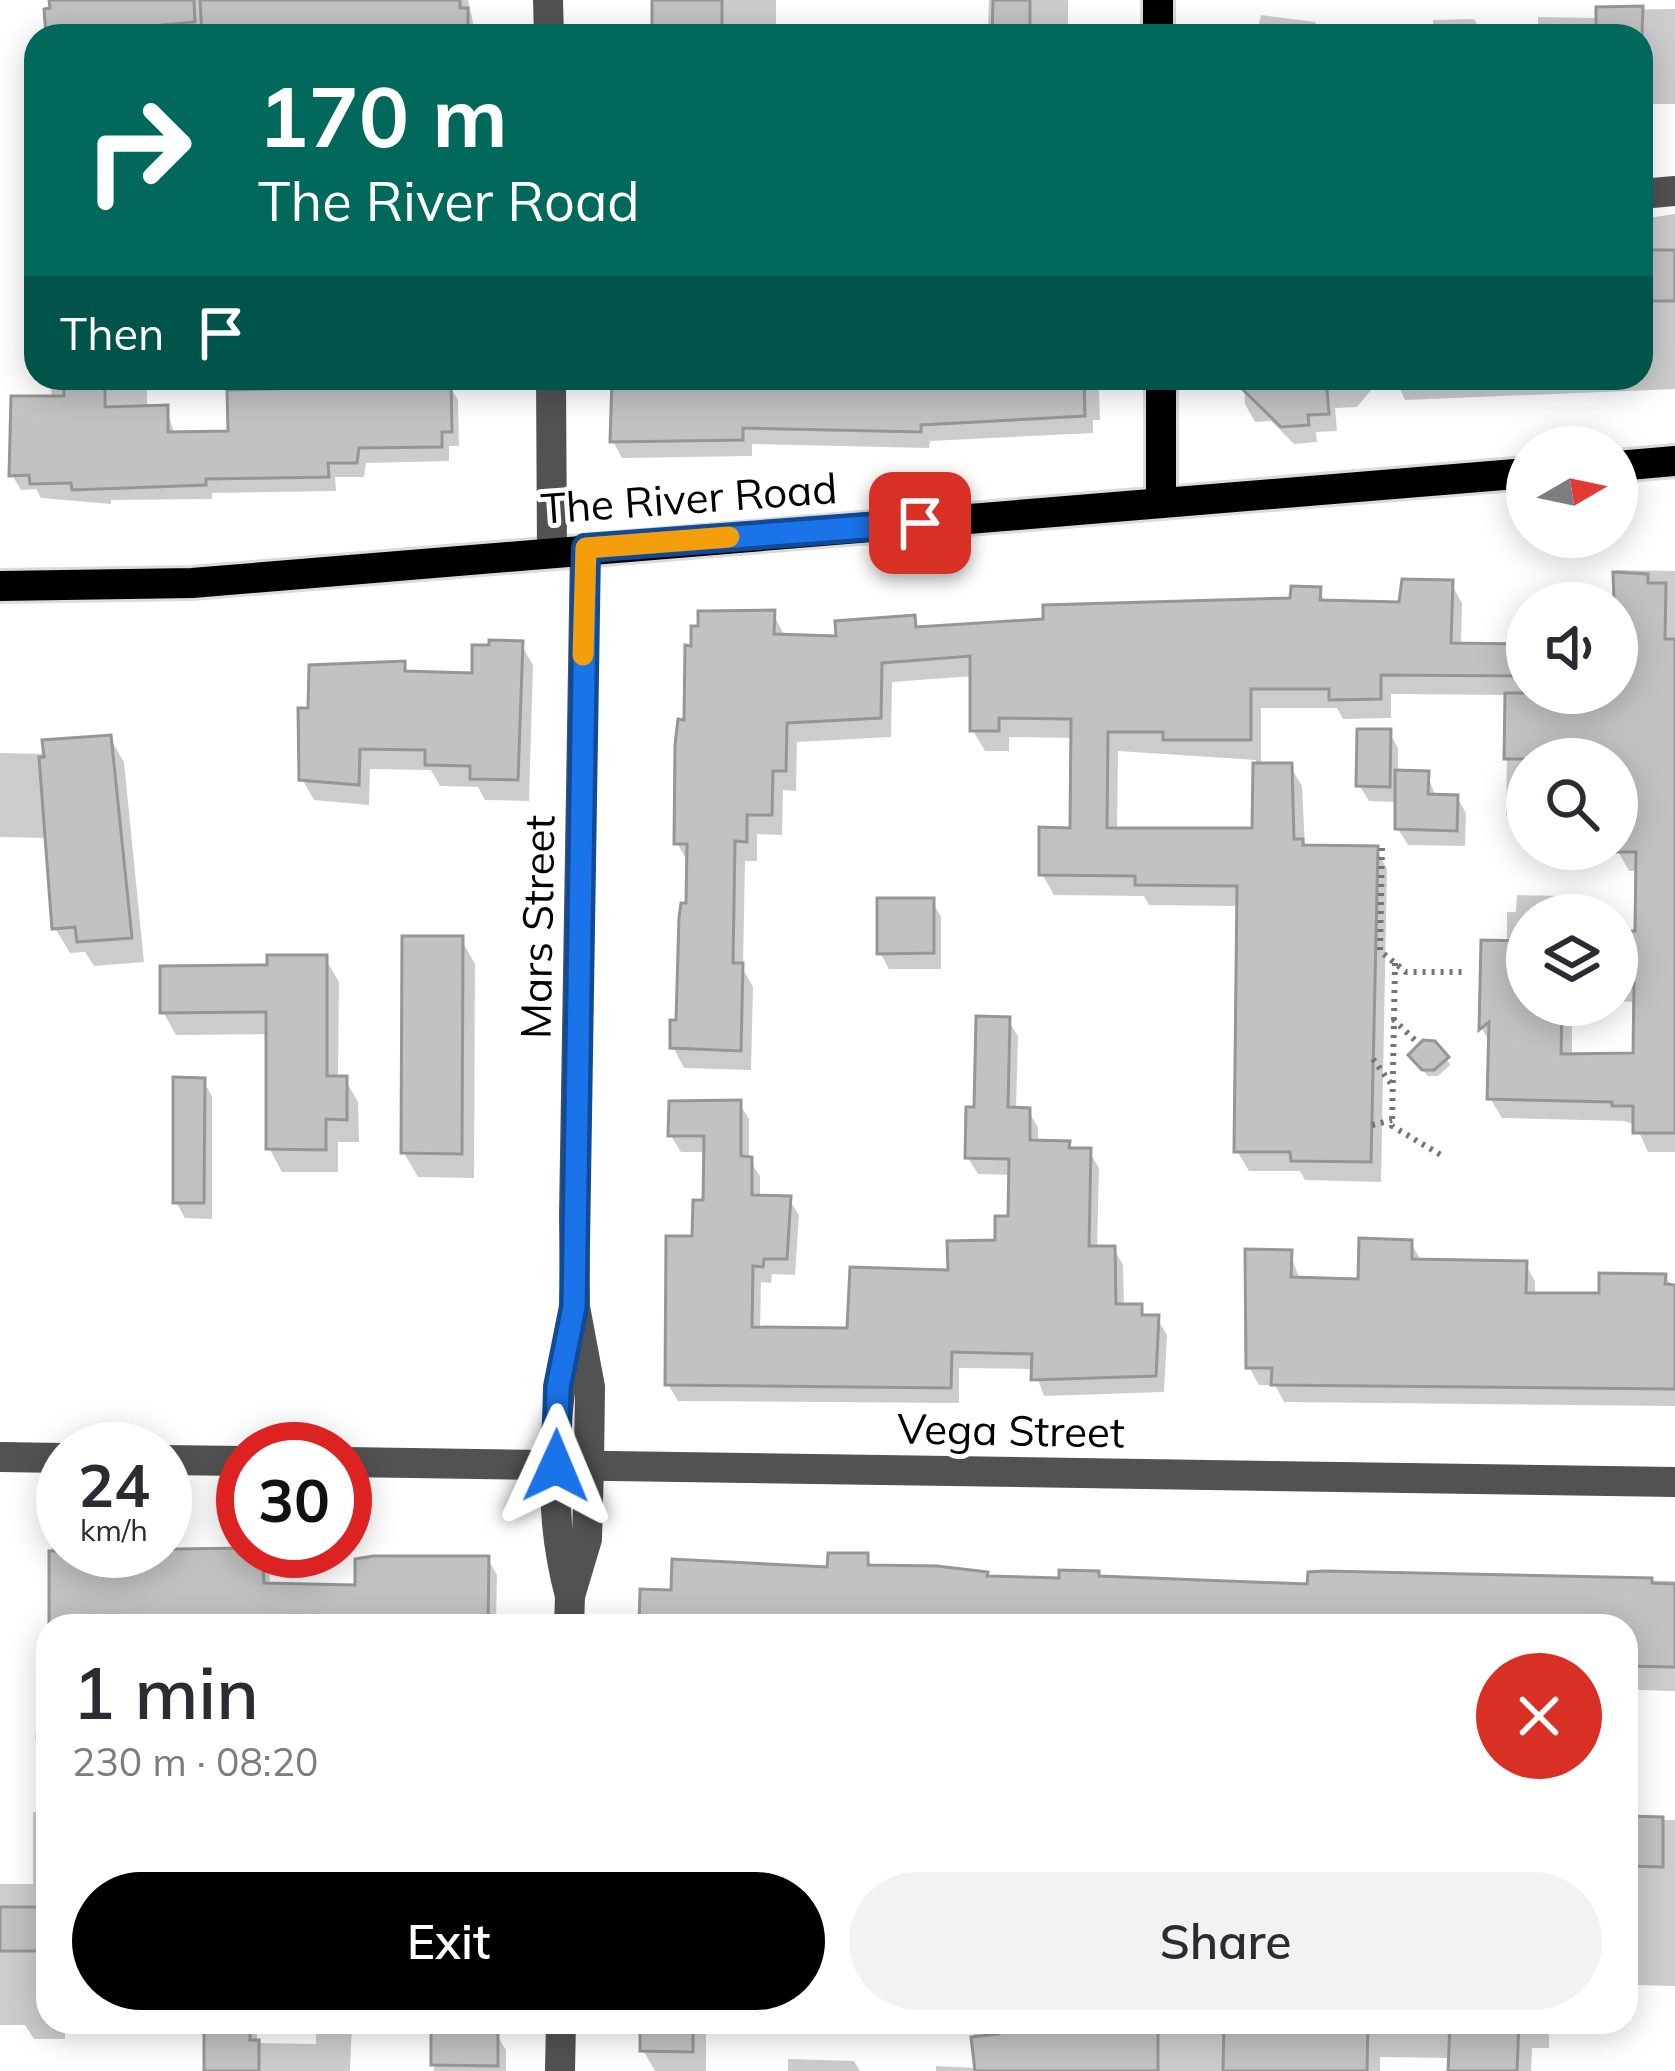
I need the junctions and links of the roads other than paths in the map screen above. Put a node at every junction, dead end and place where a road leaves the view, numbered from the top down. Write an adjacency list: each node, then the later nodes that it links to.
1 (551, 390): 8 (street)
2 (1161, 390): 6 (main road)
3 (1675, 461): 4 (main road)
4 (1638, 464)
5 (1506, 475): 6 (main road, The River Road)
6 (1161, 502): 7 (main road, The River Road)
7 (586, 548): 8 (main road, The River Road); 10 (street, Mars Street)
8 (552, 550): 9 (main road, The River Road)
9 (0, 586)
10 (574, 1307): 14 (street, Mars Street); 15 (street, Mars Street)
11 (0, 1457): 12 (street)
12 (36, 1458)
13 (372, 1463): 15 (street, Vega Street)
14 (589, 1465): 15 (street, Vega Street); 16 (street, Vega Street); 17 (street, Mars Street)
15 (556, 1466): 17 (street, Mars Street)
16 (1675, 1482)
17 (570, 1611)
18 (561, 2034): 19 (street)
19 (560, 2071)

